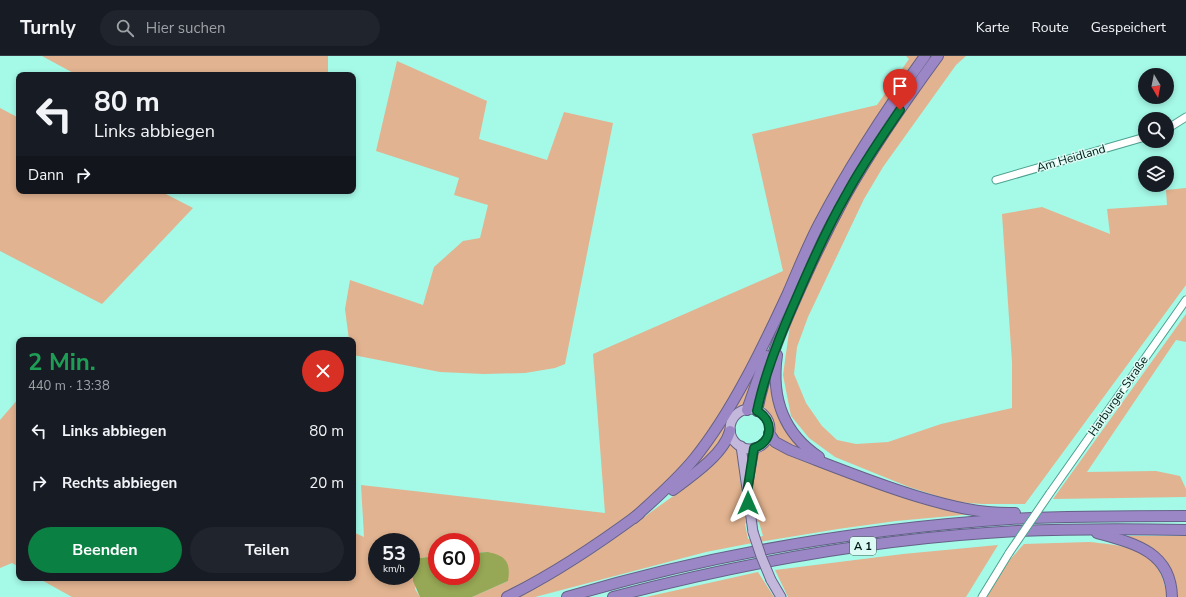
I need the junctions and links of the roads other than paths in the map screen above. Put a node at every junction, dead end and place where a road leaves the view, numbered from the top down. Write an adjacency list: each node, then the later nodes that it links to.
1 (926, 56): 8 (highway)
2 (938, 56): 7 (highway)
3 (1186, 117): 4 (street)
4 (1174, 125)
5 (1138, 139): 6 (street, Am Heidland)
6 (996, 180)
7 (800, 288): 11 (highway); 16 (highway)
8 (788, 294): 10 (highway); 20 (highway)
9 (1186, 300): 27 (street, Harburger Straße, bridge)
10 (747, 410): 11 (main road); 12 (main road)
11 (757, 411): 13 (main road)
12 (730, 431): 14 (main road); 20 (highway)
13 (769, 433): 15 (main road); 16 (highway)
14 (741, 446): 15 (main road); 17 (main road)
15 (754, 448): 17 (main road)
16 (850, 473): 18 (highway)
17 (747, 493): 26 (main road, bridge)
18 (1097, 516): 19 (highway, A 1); 24 (highway, A 1)
19 (1186, 516)
20 (634, 518): 23 (highway)
21 (1086, 529): 22 (highway, A 1); 25 (highway, A 1); 28 (highway)
22 (1186, 530)
23 (507, 597)
24 (567, 597)
25 (613, 597)
26 (781, 597)
27 (982, 597)
28 (1172, 597)

